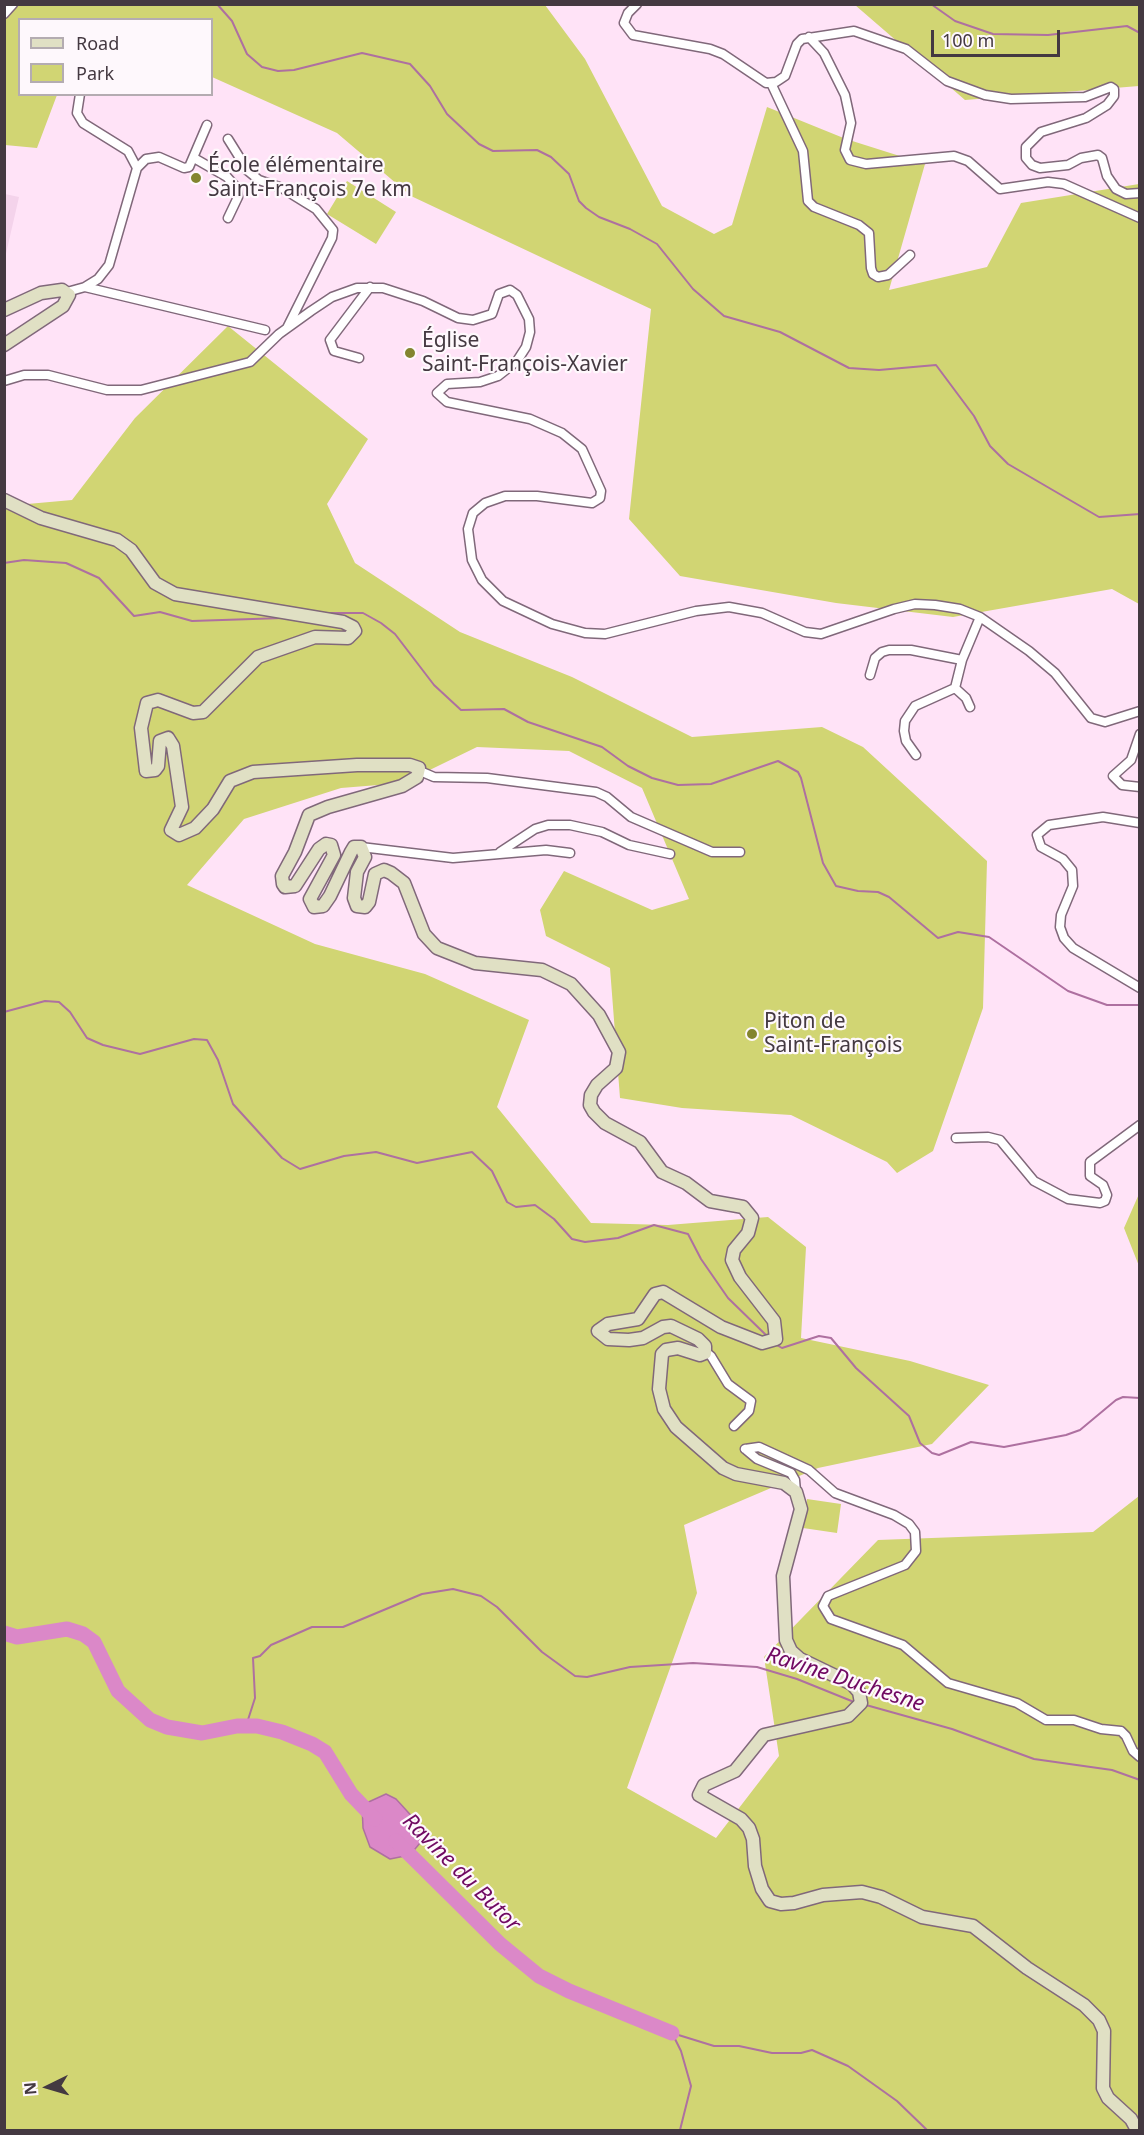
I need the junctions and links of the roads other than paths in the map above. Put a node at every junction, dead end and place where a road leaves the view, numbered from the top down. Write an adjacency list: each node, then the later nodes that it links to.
1 (13, 4): 3 (street)
2 (637, 4): 5 (street)
3 (4, 14)
4 (809, 37): 5 (street); 11 (street); 13 (street)
5 (771, 83): 14 (street)
6 (80, 96): 10 (street)
7 (207, 125): 9 (street)
8 (228, 139): 19 (street)
9 (194, 158): 10 (street); 12 (street)
10 (137, 168): 15 (street)
11 (1140, 193)
12 (228, 218)
13 (1140, 218)
14 (910, 255)
15 (85, 287): 17 (street); 20 (street)
16 (369, 287): 19 (street); 22 (street); 25 (street)
17 (67, 292): 18 (main road); 21 (main road)
18 (4, 310)
19 (287, 329): 23 (street)
20 (265, 330)
21 (4, 345)
22 (359, 358)
23 (4, 381)
24 (4, 500): 33 (main road)
25 (980, 617): 26 (street); 30 (street)
26 (962, 660): 27 (street); 28 (street)
27 (870, 675)
28 (955, 688): 29 (street); 32 (street)
29 (970, 707)
30 (1140, 711)
31 (1140, 734): 34 (street)
32 (916, 755)
33 (420, 771): 36 (main road); 37 (street)
34 (1140, 787)
35 (1140, 823): 41 (street)
36 (361, 847): 40 (street); 44 (main road)
37 (740, 852)
38 (570, 853): 40 (street)
39 (670, 854): 40 (street)
40 (494, 855)
41 (1140, 988)
42 (1140, 1125): 43 (street)
43 (956, 1138)
44 (706, 1352): 45 (street); 46 (main road)
45 (734, 1426)
46 (796, 1492): 47 (street); 48 (main road)
47 (1140, 1757)
48 (1137, 2130)

